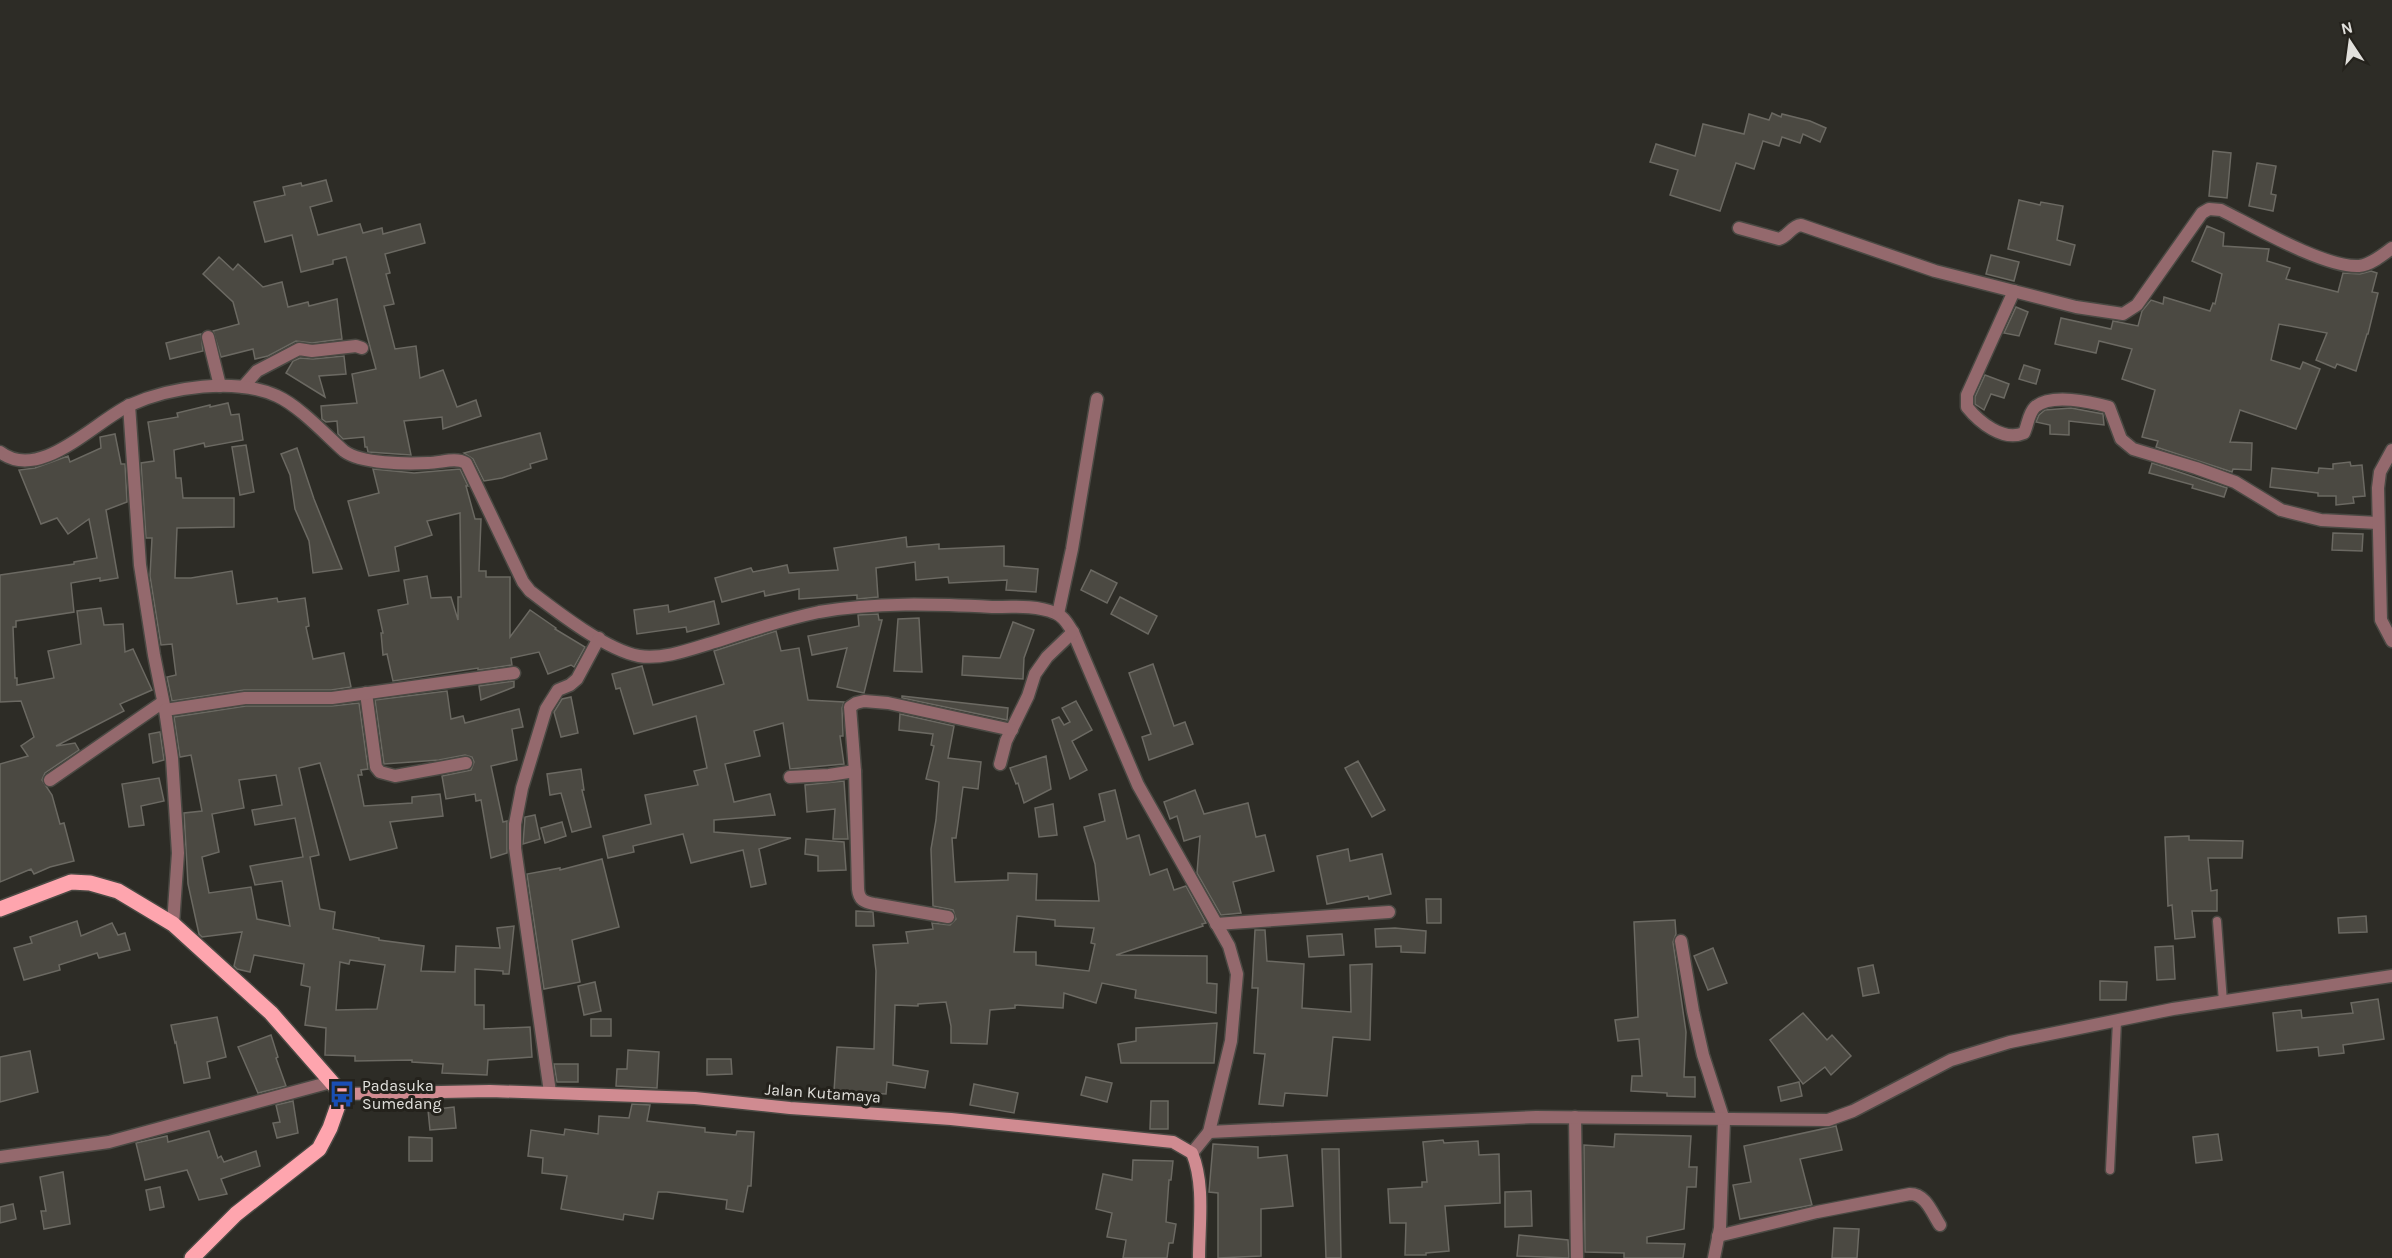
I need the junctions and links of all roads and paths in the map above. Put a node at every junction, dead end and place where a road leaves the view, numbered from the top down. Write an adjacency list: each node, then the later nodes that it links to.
1 (1739, 228): 3 (street)
2 (2392, 248): 3 (street)
3 (2014, 291): 12 (street)
4 (208, 337): 6 (street)
5 (362, 348): 7 (street)
6 (220, 386): 7 (street); 9 (street)
7 (243, 387): 15 (street)
8 (1097, 399): 13 (street)
9 (129, 405): 11 (street); 19 (street)
10 (2392, 450): 12 (street)
11 (0, 452)
12 (2378, 523): 16 (street)
13 (1058, 614): 14 (street); 15 (street)
14 (1073, 632): 20 (street); 31 (street)
15 (599, 638): 37 (street)
16 (2392, 641)
17 (514, 673): 18 (street)
18 (366, 693): 19 (street); 21 (street)
19 (164, 706): 25 (street); 30 (street)
20 (1012, 730): 22 (street); 23 (street)
21 (466, 763)
22 (1000, 764)
23 (855, 771): 24 (street); 28 (street)
24 (790, 777)
25 (50, 780)
26 (0, 909): 30 (main road)
27 (1389, 912): 31 (street)
28 (948, 917)
29 (2217, 921): 34 (lane)
30 (173, 924): 36 (main road)
31 (1216, 924): 41 (street)
32 (1681, 942): 40 (street)
33 (2392, 976): 34 (street)
34 (2223, 1002): 35 (street)
35 (2117, 1021): 40 (street); 44 (lane)
36 (331, 1082): 38 (main road); 43 (street)
37 (550, 1092): 38 (main road, Jalan Kutamaya); 42 (main road, Jalan Kutamaya)
38 (342, 1094): 47 (main road)
39 (1575, 1117): 40 (street); 41 (street); 49 (street)
40 (1724, 1120): 46 (street)
41 (1209, 1132): 42 (street)
42 (1192, 1152): 48 (main road)
43 (0, 1157)
44 (2110, 1170)
45 (1940, 1225): 46 (street)
46 (1718, 1236): 50 (street)
47 (192, 1258)
48 (1199, 1258)
49 (1577, 1258)
50 (1714, 1258)

